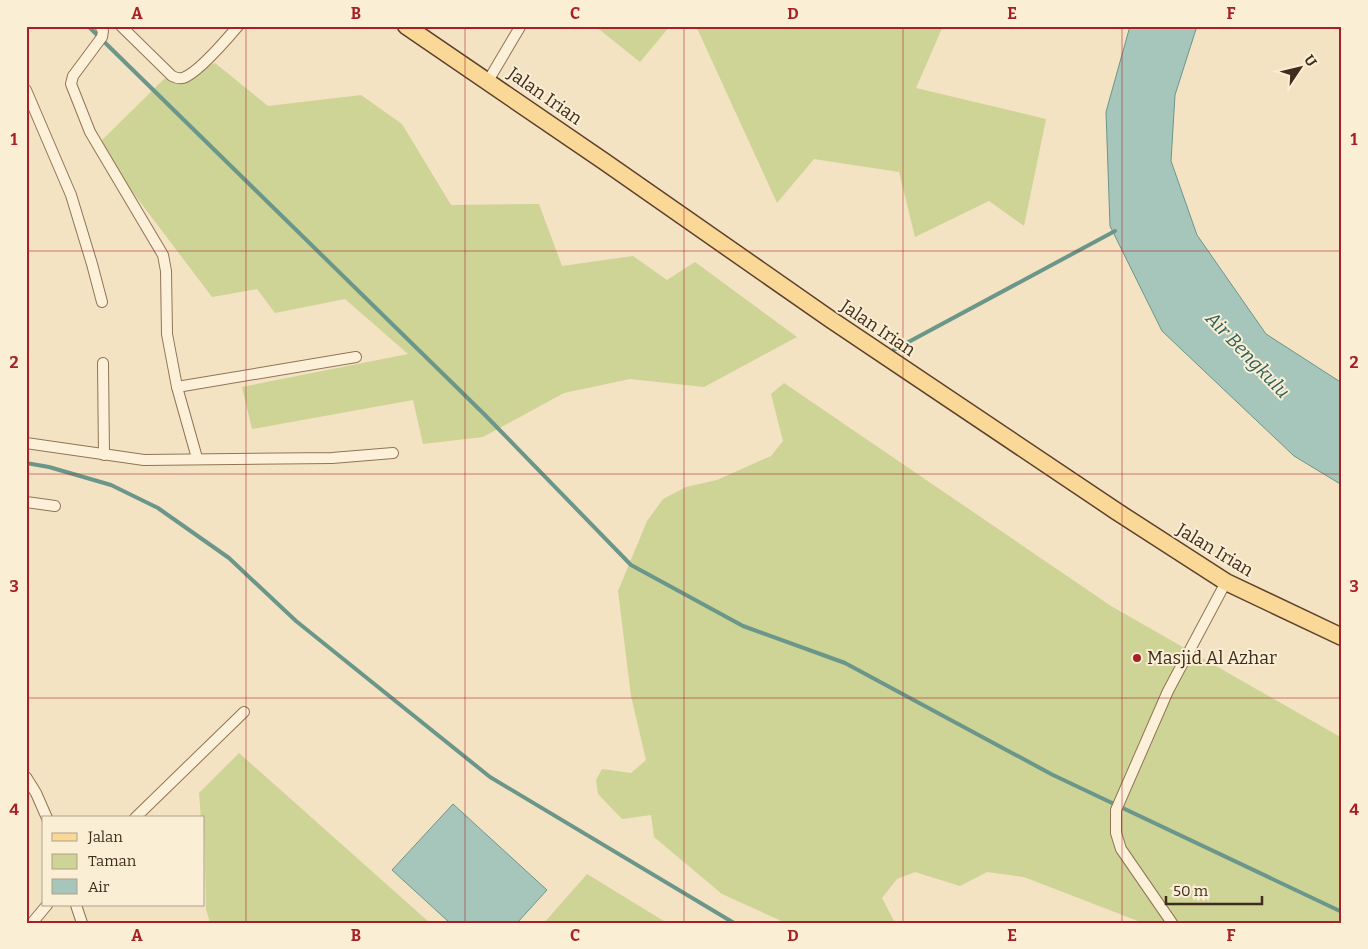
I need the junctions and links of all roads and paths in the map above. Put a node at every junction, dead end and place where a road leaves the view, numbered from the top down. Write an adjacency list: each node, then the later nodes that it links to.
1 (121, 26): 2 (street)
2 (238, 26)
3 (406, 26): 6 (main road, Jalan Irian)
4 (520, 27): 6 (street)
5 (101, 31): 11 (street)
6 (488, 81): 18 (main road, Jalan Irian)
7 (26, 90): 8 (street)
8 (102, 302)
9 (356, 357): 11 (street)
10 (103, 363): 14 (street)
11 (177, 387): 15 (street)
12 (26, 442): 14 (street)
13 (393, 453): 15 (street)
14 (104, 455): 15 (street)
15 (198, 458)
16 (26, 502): 17 (street)
17 (55, 506)
18 (1226, 582): 19 (main road, Jalan Irian); 28 (street)
19 (1342, 637)
20 (244, 712): 23 (street)
21 (26, 777): 22 (street)
22 (45, 816)
23 (137, 816)
24 (46, 906): 26 (street)
25 (76, 906): 27 (street)
26 (32, 923)
27 (82, 923)
28 (1172, 923)

